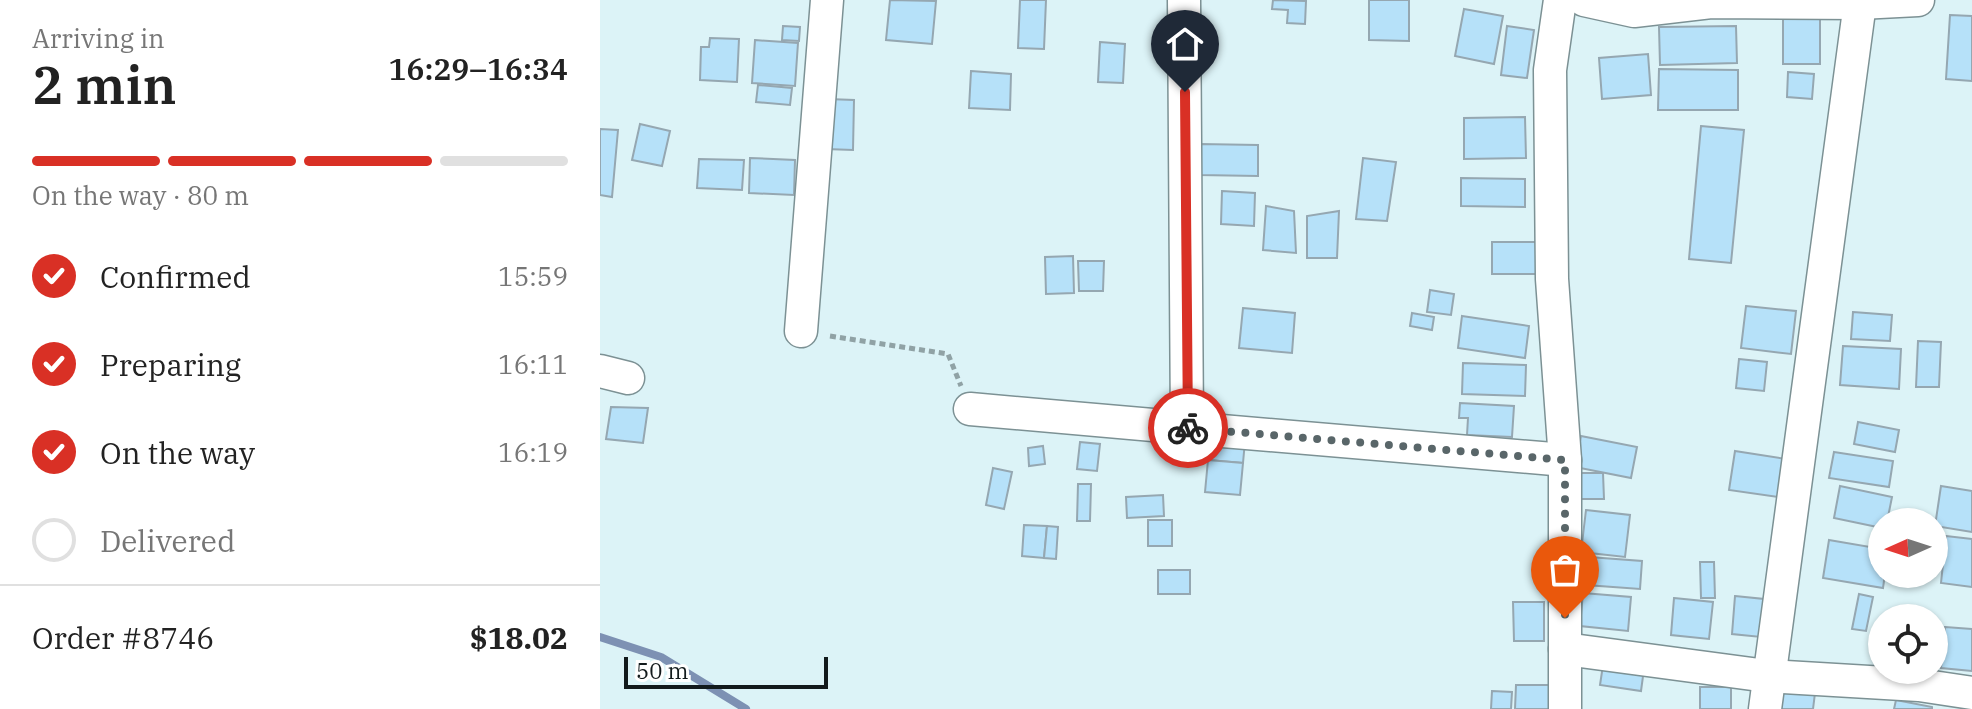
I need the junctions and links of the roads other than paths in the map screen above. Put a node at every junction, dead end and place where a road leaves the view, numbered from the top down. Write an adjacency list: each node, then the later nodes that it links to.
1 (827, 0): 8 (street)
2 (1184, 0): 10 (street)
3 (1560, 0): 11 (street)
4 (1584, 0): 7 (street)
5 (1918, 0): 6 (street)
6 (1860, 3): 7 (street); 13 (street)
7 (1634, 5)
8 (801, 331)
9 (970, 409): 10 (street)
10 (1187, 428): 11 (street)
11 (1565, 460): 12 (street)
12 (1565, 649): 13 (street); 15 (street)
13 (1767, 676): 14 (street); 16 (street)
14 (1972, 693)
15 (1565, 709)
16 (1765, 709)

